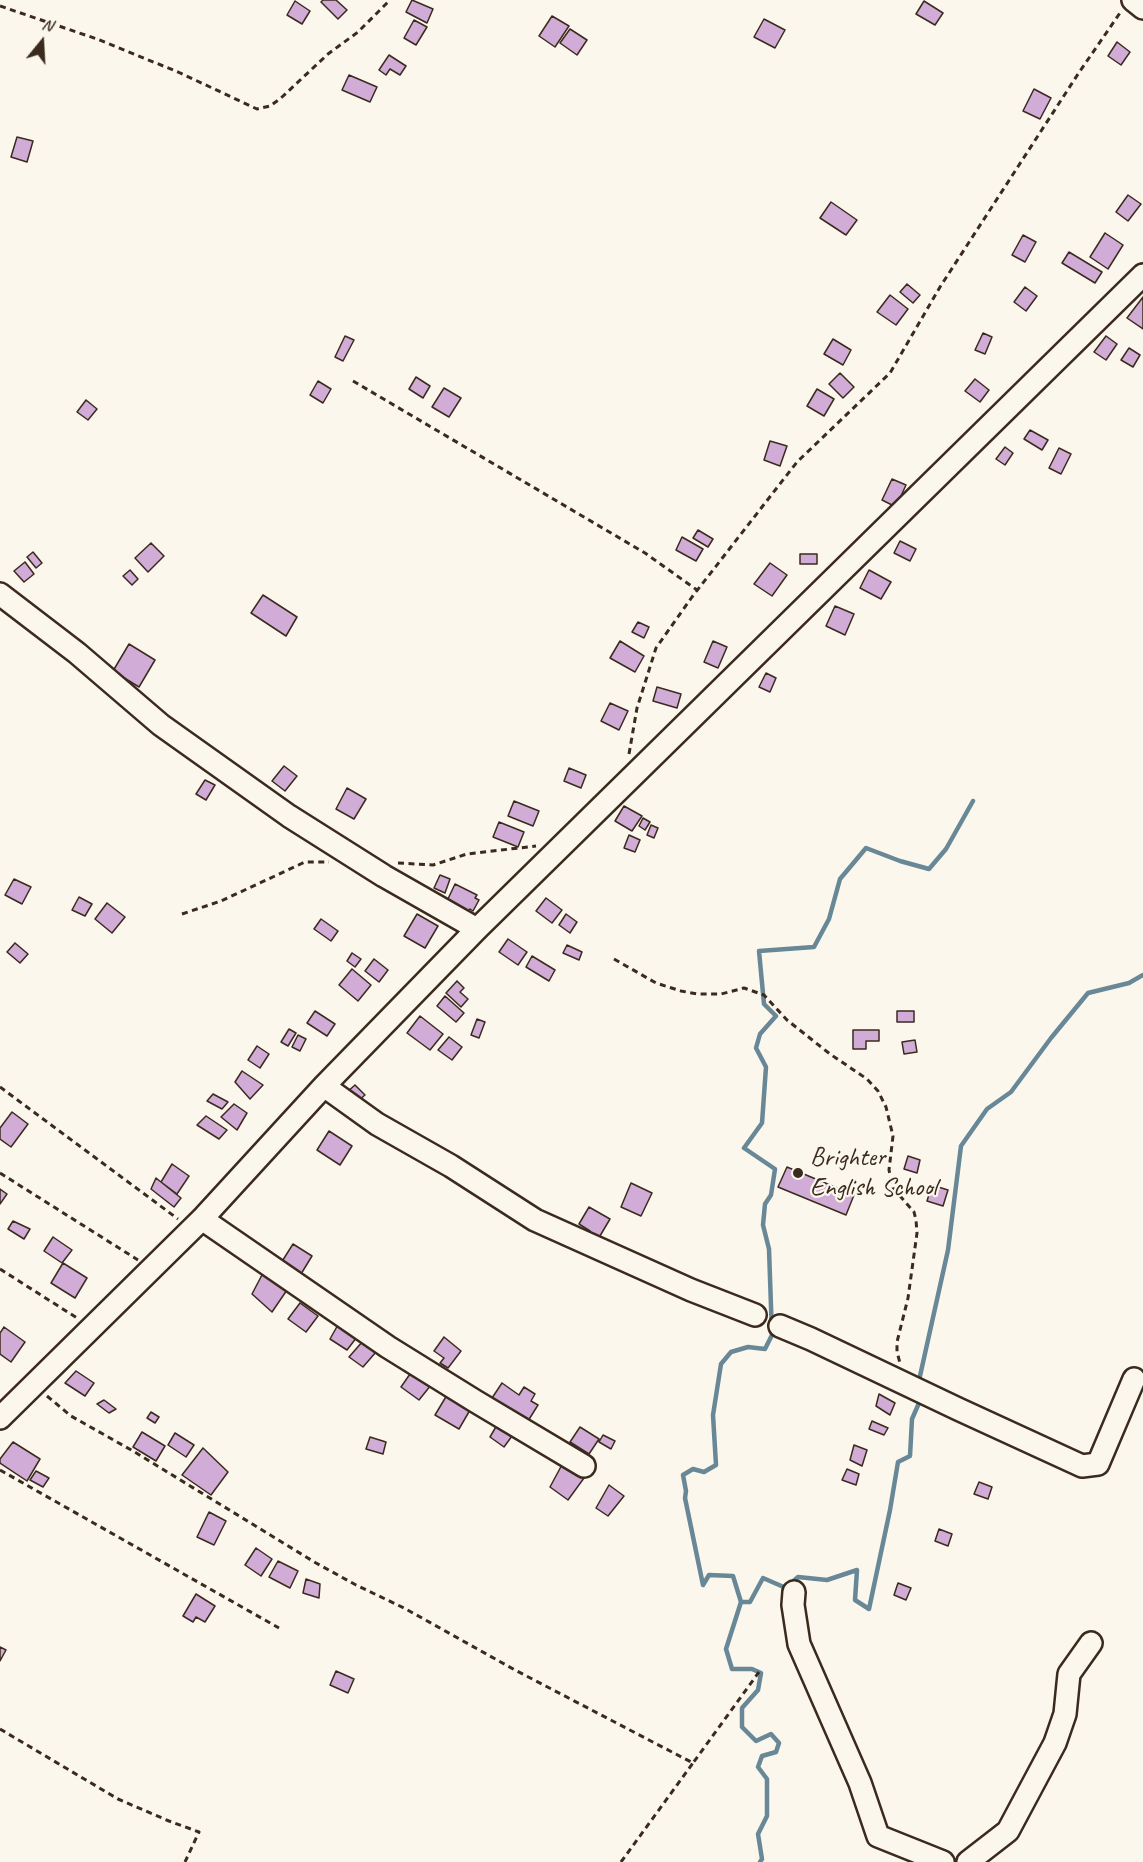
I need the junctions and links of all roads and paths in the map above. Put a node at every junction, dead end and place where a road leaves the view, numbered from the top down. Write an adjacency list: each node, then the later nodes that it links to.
1 (390, 0): 2 (path)
2 (0, 6)
3 (1133, 6): 6 (path)
4 (1143, 275): 8 (street)
5 (353, 381): 6 (path)
6 (697, 590): 8 (path)
7 (0, 594): 9 (street)
8 (624, 786): 9 (street)
9 (477, 929): 11 (street)
10 (614, 959): 22 (path)
11 (324, 1086): 14 (street); 17 (street)
12 (0, 1087): 14 (path)
13 (0, 1173): 15 (path)
14 (196, 1224): 15 (street); 24 (street)
15 (152, 1268): 19 (street)
16 (0, 1269): 19 (path)
17 (755, 1316)
18 (780, 1326): 22 (street)
19 (92, 1328): 21 (street)
20 (1134, 1379): 22 (street)
21 (35, 1385): 23 (street); 31 (path)
22 (912, 1387)
23 (0, 1418)
24 (584, 1466)
25 (0, 1470): 27 (path)
26 (794, 1592): 34 (street)
27 (279, 1628)
28 (1091, 1643): 35 (street)
29 (759, 1672): 31 (path)
30 (0, 1730): 32 (path)
31 (693, 1763): 33 (path)
32 (185, 1862)
33 (621, 1862)
34 (943, 1862)
35 (968, 1862)

